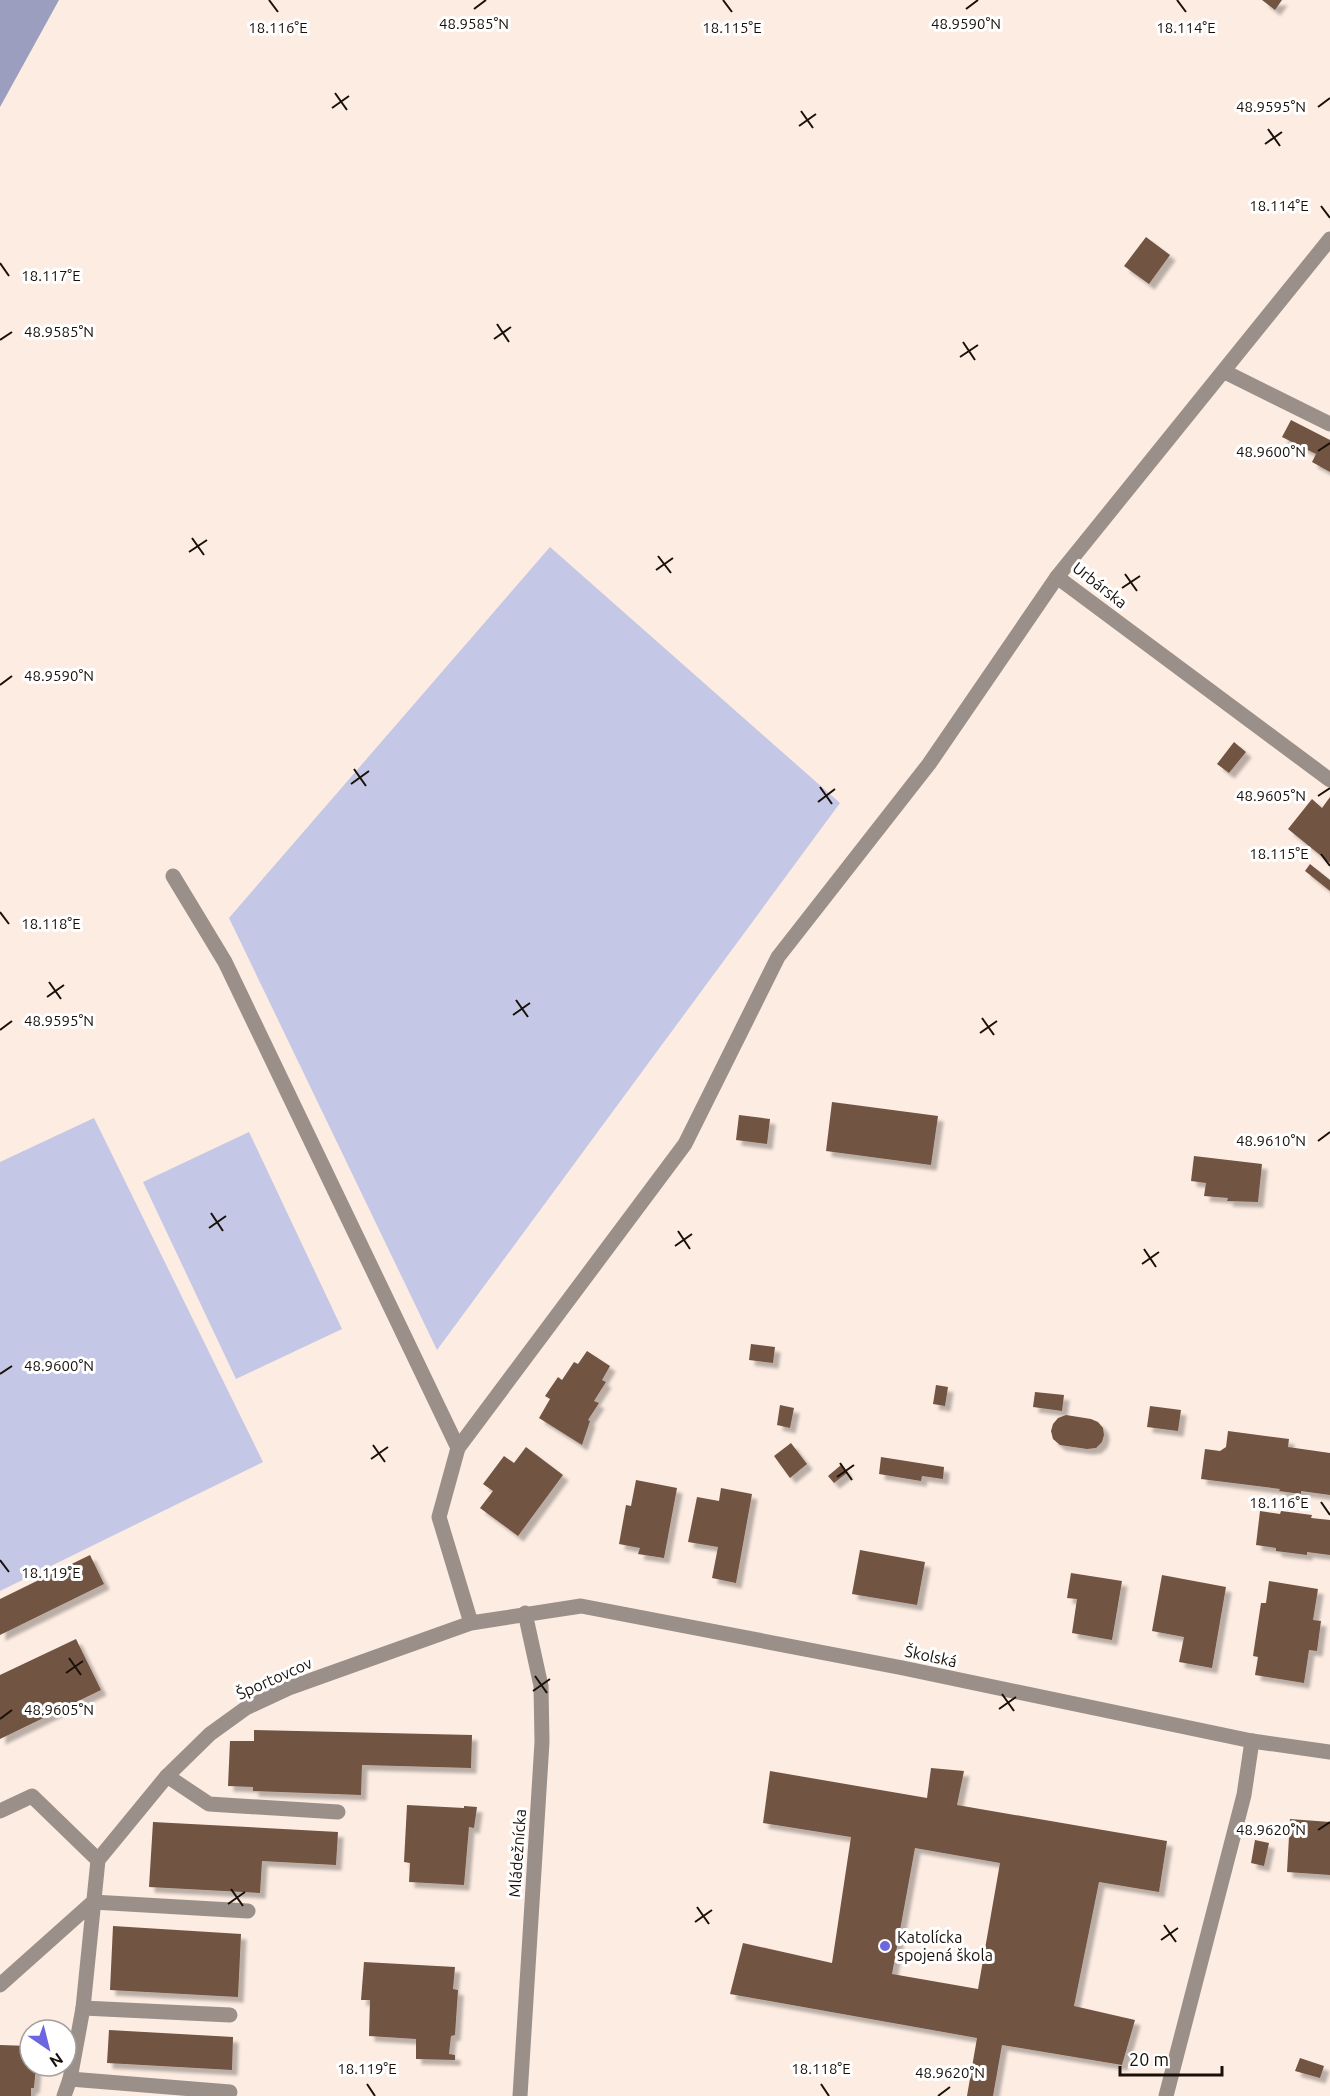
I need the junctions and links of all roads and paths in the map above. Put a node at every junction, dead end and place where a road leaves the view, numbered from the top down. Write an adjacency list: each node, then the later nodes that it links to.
1 (1330, 239): 2 (street, Urbárska)
2 (1223, 371): 3 (street); 4 (street, Urbárska)
3 (1330, 424)
4 (1057, 577): 5 (street, Urbárska); 7 (street)
5 (1330, 780)
6 (173, 876): 7 (street)
7 (458, 1449): 9 (street)
8 (525, 1613): 9 (street, Športovcov); 10 (street, Školská); 24 (street, Mládežnícka)
9 (471, 1623): 12 (street, Športovcov)
10 (1252, 1741): 11 (street, Školská); 25 (street)
11 (1330, 1752)
12 (167, 1776): 14 (street); 15 (street, Športovcov)
13 (0, 1811): 15 (street)
14 (338, 1812)
15 (98, 1860): 16 (street)
16 (93, 1902): 17 (street); 18 (street); 19 (street)
17 (248, 1911)
18 (0, 1985)
19 (83, 2008): 20 (street); 21 (street)
20 (230, 2015)
21 (70, 2079): 22 (street); 23 (street)
22 (230, 2092)
23 (64, 2096)
24 (520, 2096)
25 (1166, 2096)

